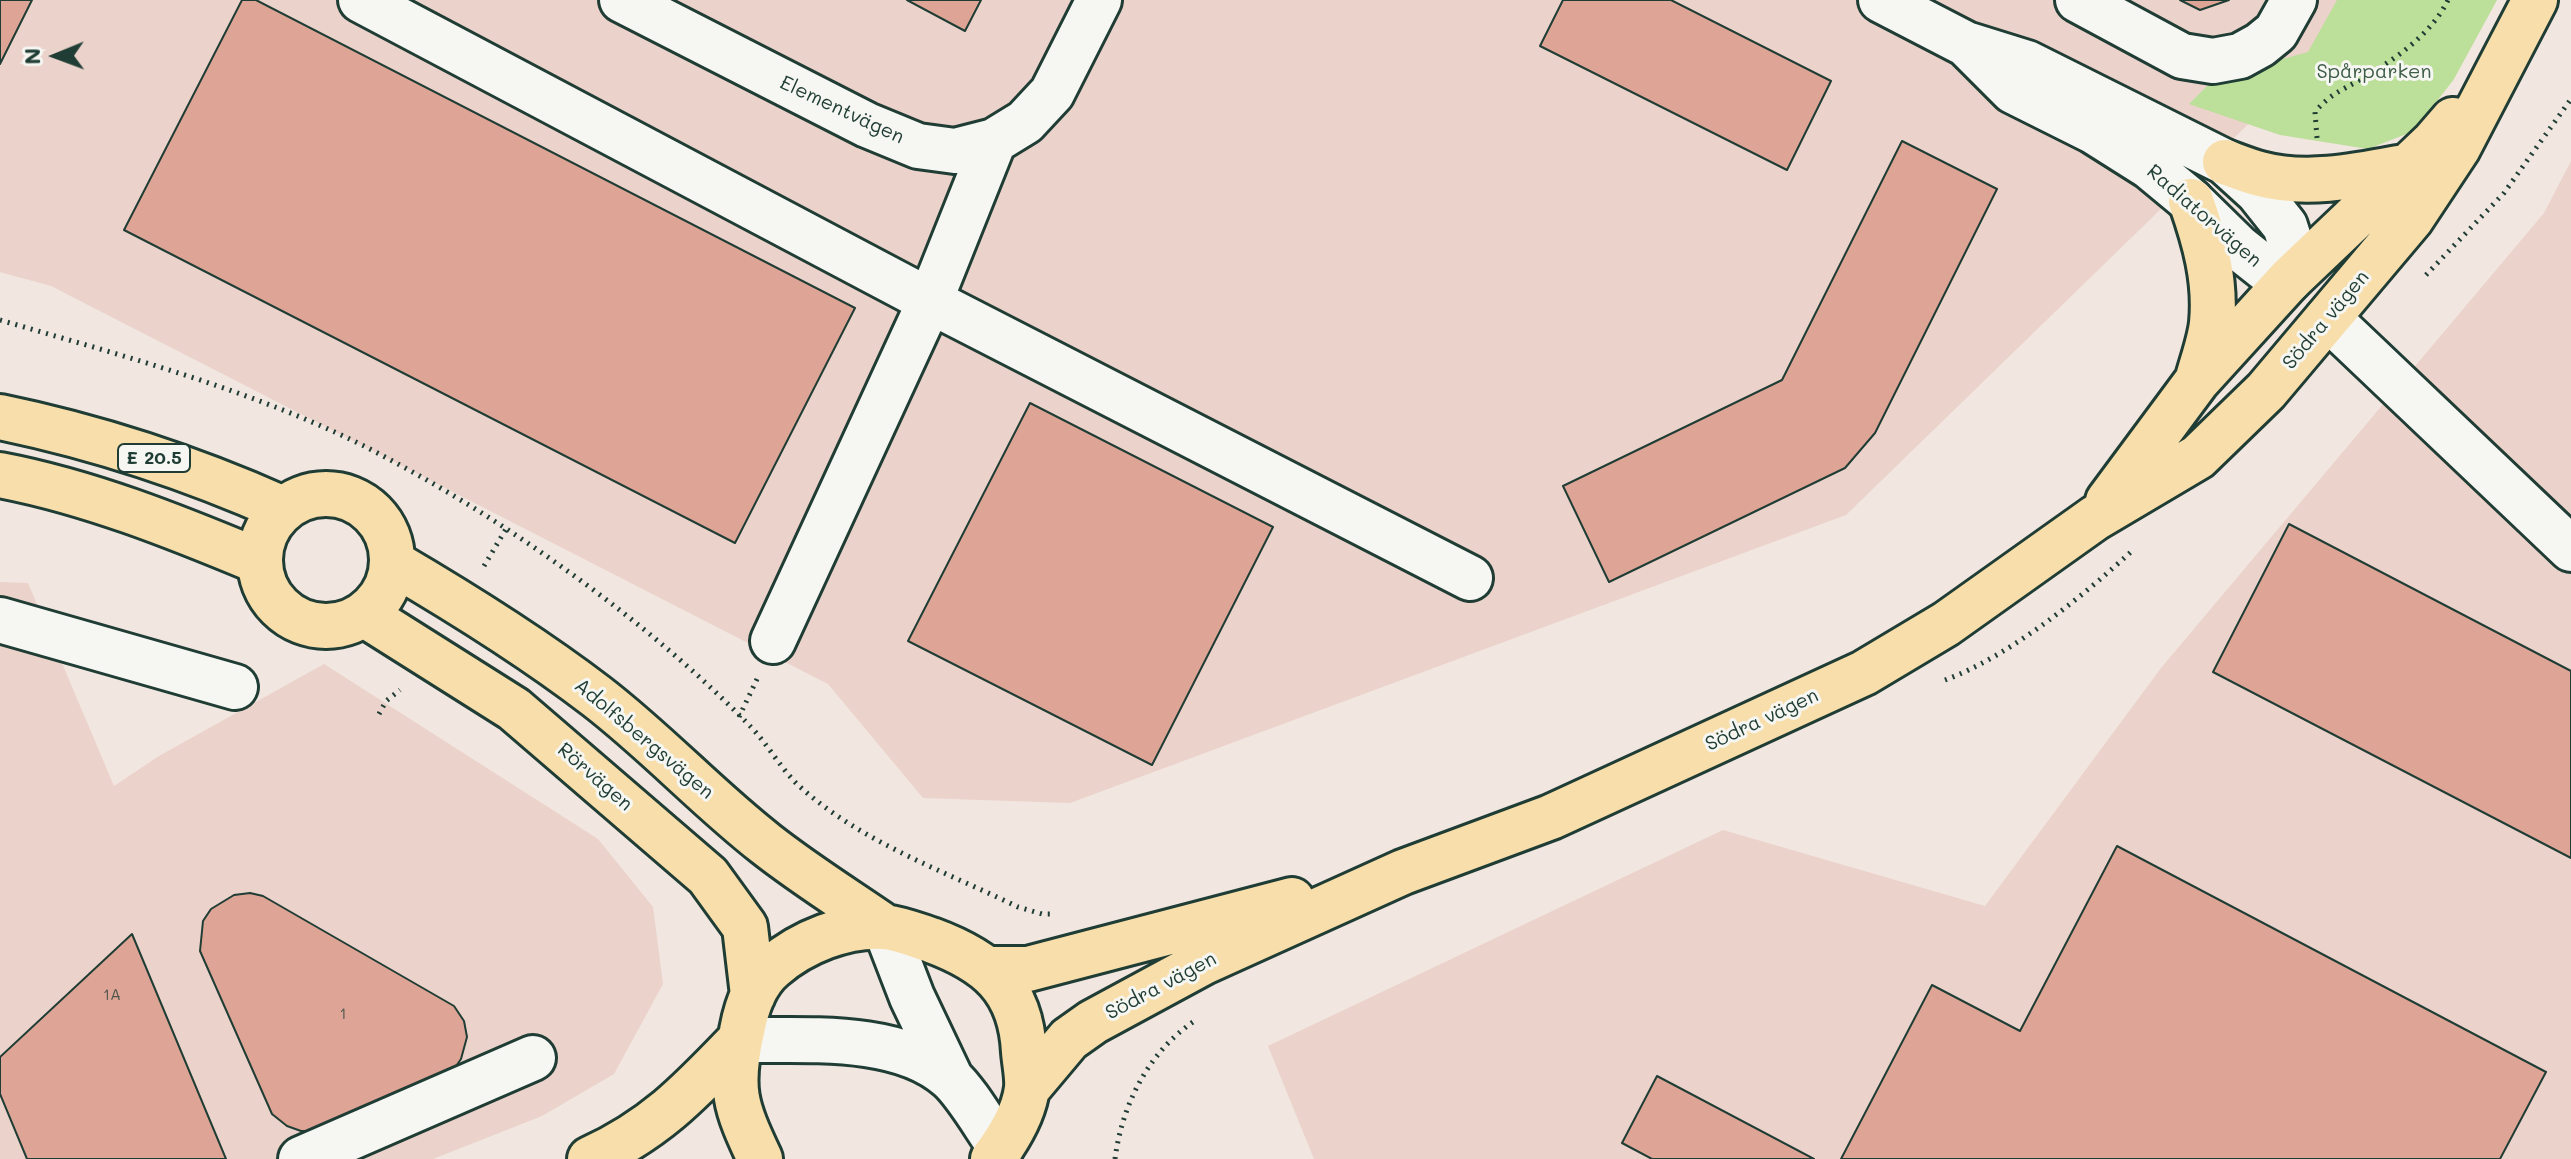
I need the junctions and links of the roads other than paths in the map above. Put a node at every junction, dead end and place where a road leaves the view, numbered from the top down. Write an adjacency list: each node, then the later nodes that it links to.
1 (361, 0): 15 (street)
2 (622, 0): 10 (street, Elementvägen)
3 (1099, 0): 10 (street, Elementvägen)
4 (1881, 0): 8 (street, Radiatorvägen)
5 (2078, 0): 6 (street)
6 (2294, 0)
7 (2535, 0): 9 (main road, Södra vägen)
8 (1966, 44): 11 (street, Radiatorvägen); 13 (street, Radiatorvägen)
9 (2499, 67): 12 (main road, Södra vägen); 16 (main road, Södra vägen)
10 (994, 141): 15 (street)
11 (2225, 162): 12 (main road); 14 (street, Radiatorvägen)
12 (2409, 166): 14 (main road, Södra vägen)
13 (2191, 201): 14 (street, Radiatorvägen); 17 (main road)
14 (2289, 280): 16 (main road); 17 (main road, Södra vägen)
15 (930, 301): 25 (street); 28 (street)
16 (2328, 318): 21 (main road, Södra vägen); 22 (street)
17 (2197, 381): 21 (main road, Södra vägen)
18 (0, 417): 20 (main road, E 20.5)
19 (0, 475): 23 (main road)
20 (281, 508): 23 (main road); 24 (main road)
21 (2095, 518): 30 (main road, Södra vägen)
22 (2571, 549)
23 (258, 561): 26 (main road)
24 (393, 563): 26 (main road); 31 (main road, Adolfsbergsvägen)
25 (1470, 578)
26 (365, 615): 33 (main road, Rörvägen)
27 (0, 620): 29 (street)
28 (773, 641)
29 (235, 687)
30 (1403, 872): 32 (main road, Södra vägen); 37 (main road, Södra vägen)
31 (885, 927): 32 (main road); 33 (main road); 36 (street)
32 (990, 969): 37 (main road)
33 (753, 995): 34 (main road)
34 (740, 1040): 36 (street); 40 (main road); 41 (main road)
35 (533, 1058): 39 (street)
36 (951, 1079): 38 (street)
37 (1027, 1089): 38 (main road)
38 (999, 1155)
39 (301, 1159)
40 (590, 1159)
41 (760, 1159)

